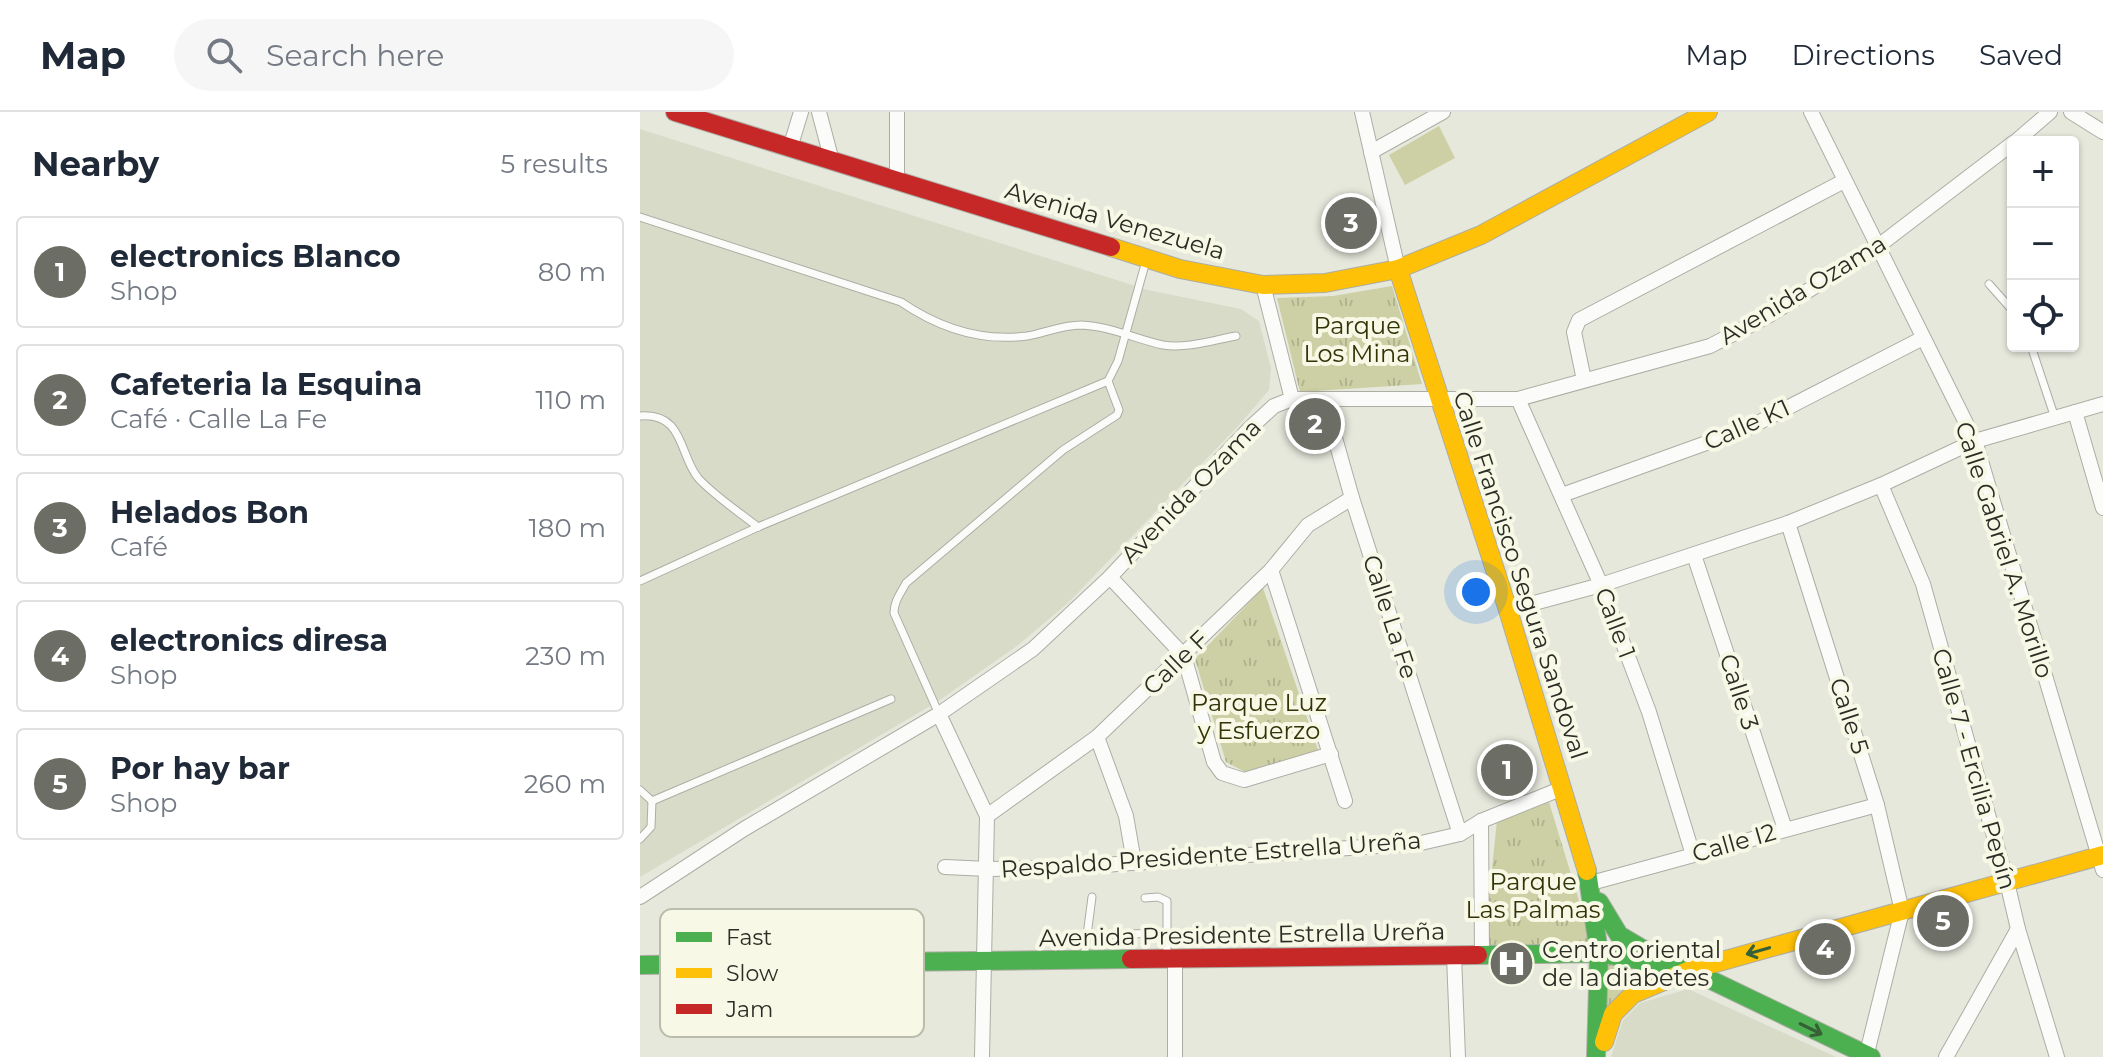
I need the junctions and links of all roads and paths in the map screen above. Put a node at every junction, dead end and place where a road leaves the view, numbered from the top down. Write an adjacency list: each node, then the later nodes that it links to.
1 (675, 112): 11 (main road, Avenida Venezuela)
2 (801, 112): 14 (street)
3 (819, 112): 17 (street)
4 (897, 112): 18 (street)
5 (1362, 112): 16 (street, Calle Francisco Segura Sandoval)
6 (1443, 112): 16 (street)
7 (1708, 112): 23 (main road, Avenida Venezuela)
8 (1811, 112): 19 (street, Calle Gabriel A. Morillo)
9 (2050, 112): 13 (street, Avenida Ozama)
10 (2071, 112): 12 (street)
11 (700, 116): 14 (main road, Avenida Venezuela)
12 (2103, 132)
13 (2022, 136)
14 (790, 148): 17 (main road, Avenida Venezuela)
15 (2007, 148): 21 (street, Avenida Ozama)
16 (1371, 152): 23 (street, Calle Francisco Segura Sandoval)
17 (832, 161): 18 (main road, Avenida Venezuela)
18 (897, 181): 22 (main road, Avenida Venezuela)
19 (1844, 181): 21 (street, Calle Gabriel A. Morillo); 31 (street)
20 (640, 217): 27 (lane)
21 (1877, 247): 29 (street, Calle Gabriel A. Morillo); 31 (street, Avenida Ozama)
22 (1147, 259): 25 (main road, Avenida Venezuela); 27 (lane)
23 (1398, 269): 25 (main road, Avenida Venezuela); 35 (main road, Calle Francisco Segura Sandoval)
24 (1989, 284): 26 (lane)
25 (1263, 285): 33 (street)
26 (2007, 304)
27 (1126, 332): 28 (lane); 32 (lane)
28 (1236, 336)
29 (1923, 338): 41 (street, Calle Gabriel A. Morillo); 43 (street, Calle K1)
30 (2033, 352): 40 (lane)
31 (1584, 380): 36 (street, Avenida Ozama)
32 (1108, 381): 47 (lane); 56 (lane)
33 (1292, 399): 34 (street, Avenida Ozama); 50 (street, Avenida Ozama)
34 (1324, 399): 35 (street, Avenida Ozama); 44 (street, Calle La Fe)
35 (1440, 399): 36 (street, Avenida Ozama); 53 (main road, Calle Francisco Segura Sandoval)
36 (1518, 399): 43 (street, Calle 1)
37 (2103, 404): 38 (street)
38 (2075, 412): 40 (street); 45 (street)
39 (640, 416): 47 (lane)
40 (2055, 418): 41 (street)
41 (1975, 441): 42 (street); 70 (street, Calle Gabriel A. Morillo)
42 (1881, 485): 46 (street); 74 (street, Calle 7 - Ercilia Pepín)
43 (1562, 495): 52 (street, Calle 1)
44 (1352, 498): 49 (street, Calle F); 67 (street, Calle La Fe)
45 (2102, 499)
46 (1788, 523): 48 (street); 63 (street, Calle 5)
47 (758, 527): 51 (lane)
48 (1694, 555): 52 (street); 66 (street, Calle 3)
49 (1271, 570): 54 (street, Calle F); 58 (street)
50 (1110, 577): 54 (street); 56 (street, Avenida Ozama)
51 (640, 581)
52 (1601, 585): 53 (street); 69 (street, Calle 1)
53 (1508, 610): 59 (main road, Calle Francisco Segura Sandoval)
54 (1184, 656): 57 (street, Calle F); 58 (street)
55 (891, 699): 61 (lane)
56 (939, 714): 64 (street); 76 (street, Avenida Ozama)
57 (1097, 737): 64 (street, Calle F); 71 (street)
58 (1331, 754): 62 (street)
59 (1563, 788): 65 (street, Respaldo Presidente Estrella Ureña); 75 (main road, Calle Francisco Segura Sandoval)
60 (640, 790): 61 (lane)
61 (652, 801): 68 (lane)
62 (1345, 801)
63 (1877, 805): 66 (street, Calle I2); 79 (street, Calle 5)
64 (987, 816): 73 (street)
65 (1481, 821): 67 (street, Respaldo Presidente Estrella Ureña); 84 (street)
66 (1785, 829): 69 (street, Calle I2)
67 (1460, 834): 71 (street, Respaldo Presidente Estrella Ureña)
68 (640, 839)
69 (1693, 855): 75 (street, Calle I2)
70 (2101, 860): 74 (main road)
71 (1134, 862): 73 (street, Respaldo Presidente Estrella Ureña)
72 (945, 867): 73 (street, Respaldo Presidente Estrella Ureña)
73 (988, 869): 88 (street)
74 (2007, 882): 79 (main road); 80 (street, Calle 7 - Ercilia Pepín)
75 (1591, 883): 83 (main road, Calle Francisco Segura Sandoval); 92 (main road)
76 (640, 897)
77 (1092, 897): 82 (lane)
78 (1145, 898): 81 (lane)
79 (1902, 911): 92 (main road, one-way to 92); 93 (street)
80 (2018, 929): 98 (street); 99 (street, Calle 7 - Ercilia Pepín)
81 (1167, 933): 82 (lane); 86 (lane)
82 (1087, 935): 87 (lane)
83 (1599, 953): 84 (main road, Avenida Presidente Estrella Ureña); 92 (main road, Avenida Presidente Estrella Ureña); 97 (main road, Calle Francisco Segura Sandoval)
84 (1482, 954): 85 (main road, Avenida Presidente Estrella Ureña)
85 (1454, 956): 86 (main road, Avenida Presidente Estrella Ureña); 96 (street)
86 (1171, 959): 87 (main road, Avenida Presidente Estrella Ureña); 95 (street)
87 (1083, 960): 88 (main road, Avenida Presidente Estrella Ureña)
88 (983, 962): 89 (main road, Avenida Presidente Estrella Ureña); 94 (street)
89 (924, 963)
90 (640, 965): 91 (main road, Avenida Presidente Estrella Ureña)
91 (660, 965)
92 (1690, 970): 93 (main road, Avenida Presidente Estrella Ureña, one-way to 93); 97 (main road)
93 (1867, 1056)
94 (982, 1057)
95 (1175, 1057)
96 (1458, 1057)
97 (1598, 1057)
98 (1946, 1057)
99 (2057, 1057)

